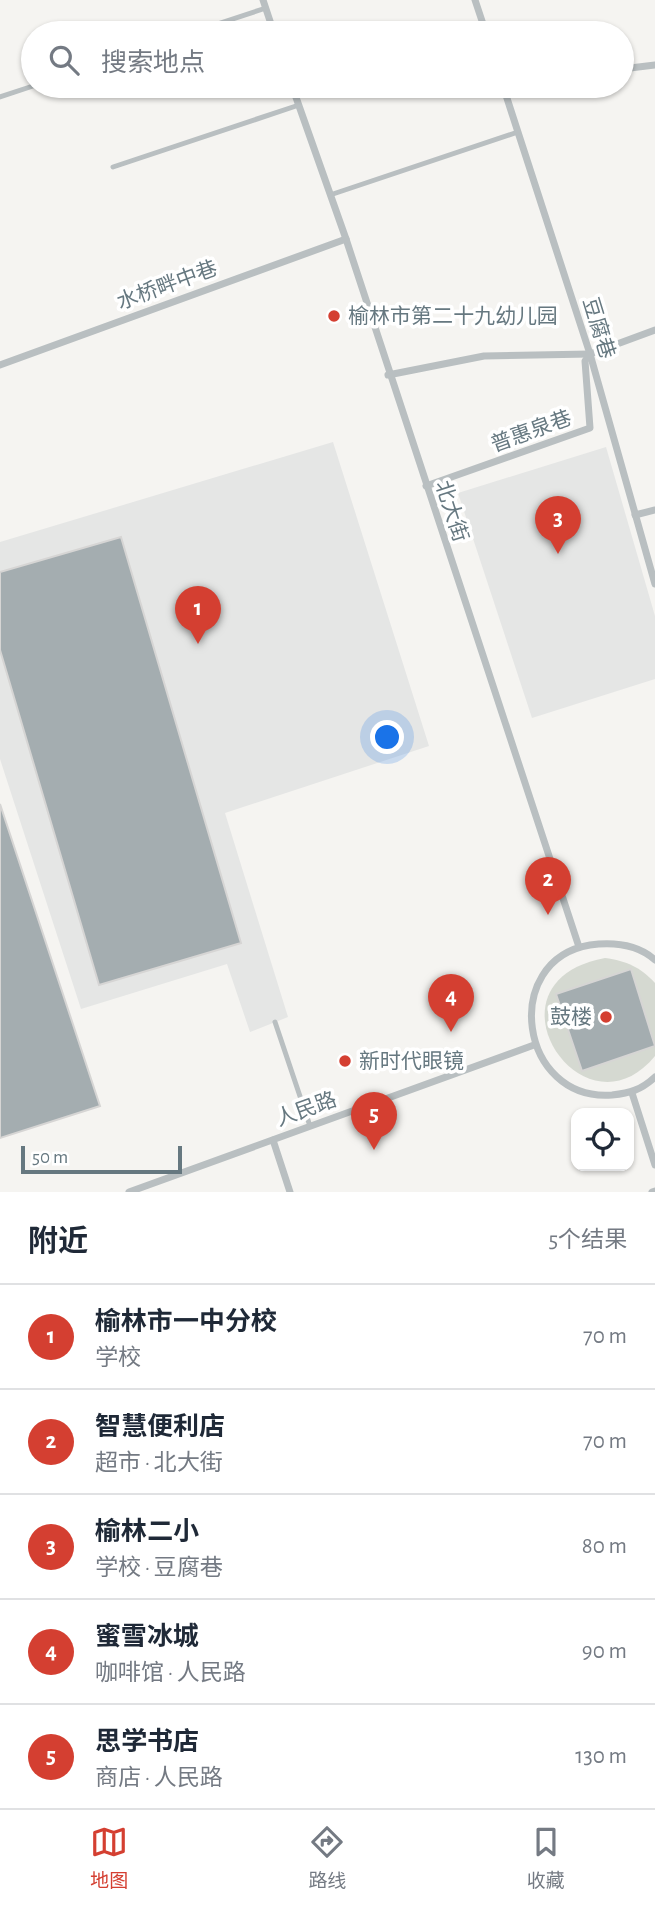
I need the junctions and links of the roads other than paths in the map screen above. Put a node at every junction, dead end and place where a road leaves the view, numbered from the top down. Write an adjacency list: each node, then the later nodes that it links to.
1 (475, 0): 5 (street)
2 (264, 4): 3 (lane); 4 (street)
3 (221, 21)
4 (270, 21)
5 (482, 21)
6 (655, 65): 7 (street)
7 (634, 68)
8 (21, 90): 9 (lane)
9 (0, 97)
10 (296, 98): 12 (street, 北大街)
11 (507, 98): 13 (street, 豆腐巷)
12 (299, 105): 14 (lane); 15 (street, 北大街)
13 (518, 132): 15 (lane); 18 (street, 豆腐巷)
14 (113, 167)
15 (330, 195): 16 (street, 北大街)
16 (346, 239): 19 (street, 水桥畔中巷); 20 (street, 北大街)
17 (655, 330): 18 (street)
18 (590, 354): 20 (street); 21 (street, 普惠泉巷); 23 (street, 豆腐巷)
19 (0, 365)
20 (388, 375): 21 (street, 北大街)
21 (426, 486): 25 (street, 北大街)
22 (655, 510): 23 (street)
23 (635, 515): 24 (street, 豆腐巷)
24 (655, 583)
25 (579, 947): 26 (street); 28 (street)
26 (655, 960)
27 (275, 1022): 31 (lane)
28 (534, 1045): 30 (street); 31 (street, 人民路)
29 (655, 1077): 30 (street)
30 (632, 1093): 33 (street)
31 (310, 1126): 32 (street, 人民路)
32 (273, 1140): 34 (street, 人民路); 35 (street)
33 (655, 1165)
34 (129, 1192)
35 (290, 1192)

